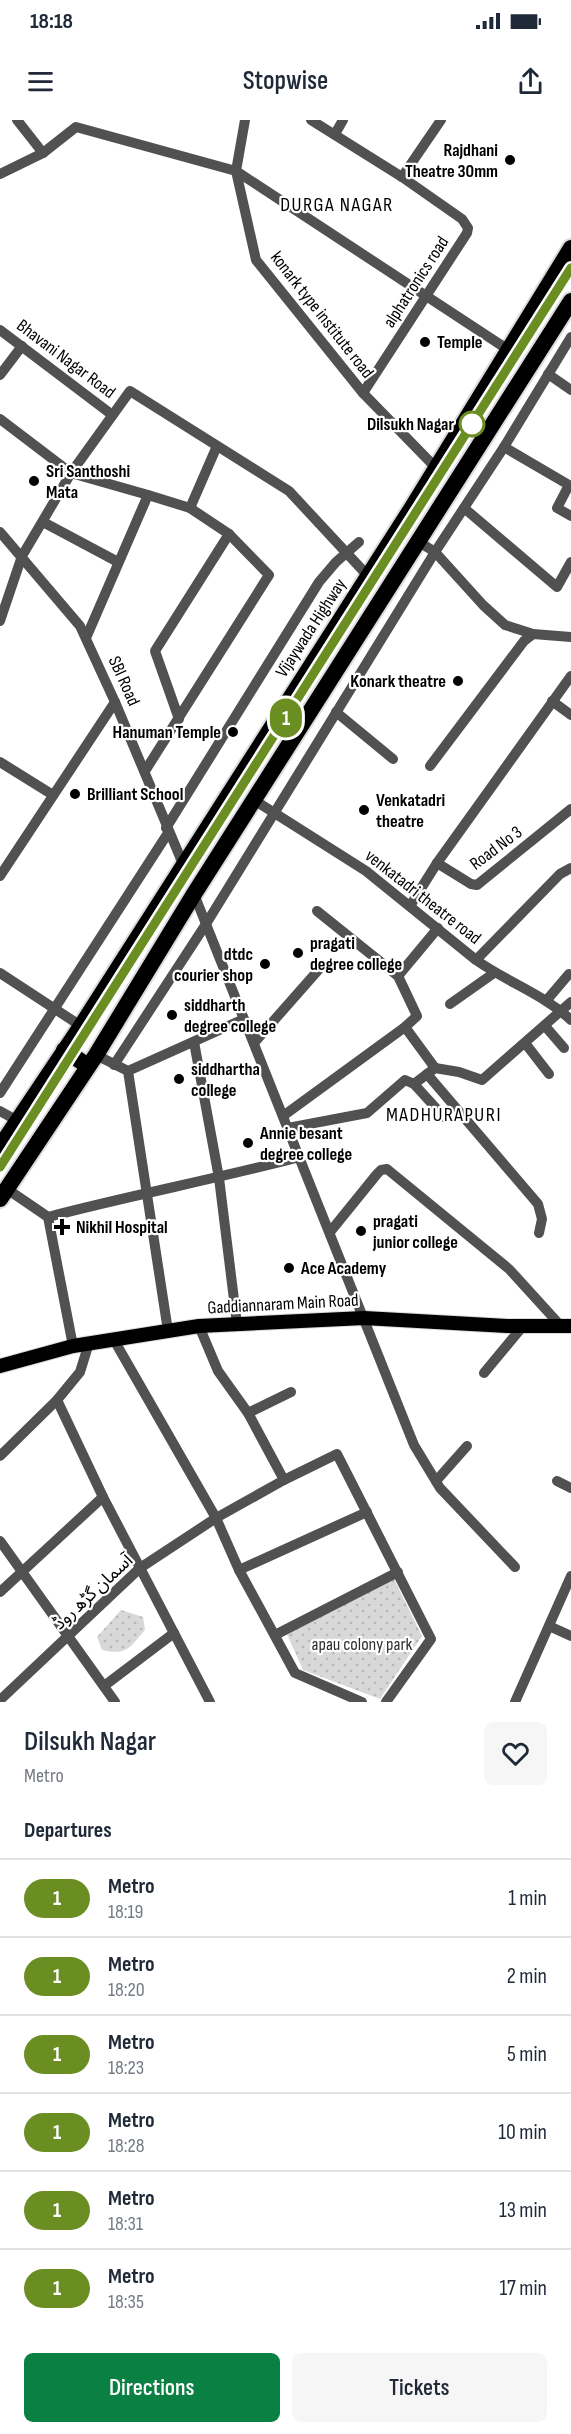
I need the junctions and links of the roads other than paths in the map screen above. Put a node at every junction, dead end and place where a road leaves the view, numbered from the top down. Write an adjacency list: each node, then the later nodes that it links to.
1 (17, 120): 8 (street)
2 (245, 120): 9 (street, konark type institute road)
3 (311, 120): 7 (street, alphatronics road)
4 (344, 120): 7 (street)
5 (441, 120): 11 (street)
6 (80, 123): 8 (street); 9 (street)
7 (335, 134): 11 (street, alphatronics road)
8 (43, 153): 10 (street)
9 (236, 171): 13 (street); 22 (street, konark type institute road)
10 (0, 174)
11 (402, 177): 13 (street, alphatronics road)
12 (571, 248): 18 (highway, Vijaywada Highway)
13 (427, 298): 18 (street); 22 (street, alphatronics road)
14 (571, 301): 37 (highway)
15 (0, 330): 17 (street, Bhavani Nagar Road)
16 (571, 337): 19 (street)
17 (21, 346): 20 (street); 23 (street, Bhavani Nagar Road)
18 (507, 349): 27 (highway, Vijaywada Highway)
19 (548, 374): 21 (street); 26 (street)
20 (0, 375)
21 (571, 390)
22 (363, 393): 27 (street, konark type institute road)
23 (111, 414): 25 (street); 28 (street)
24 (0, 418): 28 (street)
25 (217, 446): 30 (street); 39 (street)
26 (504, 447): 31 (street); 32 (street)
27 (436, 468): 43 (highway, Vijaywada Highway)
28 (71, 473): 29 (street); 33 (street)
29 (148, 495): 30 (street); 41 (street)
30 (190, 508): 35 (street)
31 (464, 508): 38 (street); 42 (street)
32 (571, 516)
33 (43, 522): 40 (street); 41 (street)
34 (0, 532): 40 (street, SBI Road)
35 (229, 534): 53 (street); 53 (street)
36 (360, 542): 39 (street)
37 (419, 542): 38 (street); 59 (highway)
38 (435, 552): 45 (street); 51 (street)
39 (347, 553): 43 (street); 62 (street)
40 (22, 556): 44 (street); 47 (street, SBI Road)
41 (118, 562): 47 (street)
42 (571, 562)
43 (368, 576): 64 (highway, Vijaywada Highway)
44 (0, 621)
45 (533, 634): 46 (street); 56 (street)
46 (571, 637)
47 (86, 638): 50 (street, SBI Road)
48 (571, 676): 49 (street)
49 (552, 701): 52 (street); 63 (street)
50 (115, 702): 57 (street, SBI Road); 58 (street)
51 (336, 712): 54 (street); 61 (street)
52 (571, 715)
53 (179, 719): 57 (street)
54 (393, 759)
55 (0, 762): 58 (street)
56 (430, 766)
57 (145, 771): 62 (street, SBI Road)
58 (53, 795): 66 (street)
59 (254, 800): 61 (street, venkatadri theatre road); 67 (highway)
60 (571, 809): 63 (street, Road No 3)
61 (274, 812): 68 (street, venkatadri theatre road); 70 (street)
62 (167, 831): 64 (street, SBI Road); 81 (street)
63 (437, 863): 68 (street)
64 (183, 864): 85 (highway, Vijaywada Highway)
65 (571, 868): 72 (street)
66 (0, 876)
67 (194, 894): 70 (street); 93 (highway)
68 (410, 906): 71 (street, venkatadri theatre road)
69 (317, 911): 77 (street)
70 (206, 924): 83 (street); 94 (street)
71 (438, 928): 72 (street, venkatadri theatre road); 77 (street)
72 (476, 960): 75 (street, venkatadri theatre road)
73 (321, 966): 89 (street)
74 (0, 973): 81 (street)
75 (494, 973): 78 (street, venkatadri theatre road); 80 (street)
76 (569, 974): 78 (street)
77 (398, 976): 87 (street)
78 (546, 1001): 82 (street, venkatadri theatre road)
79 (571, 1002): 82 (street)
80 (450, 1004)
81 (55, 1008): 85 (street); 99 (street)
82 (562, 1011): 84 (street, venkatadri theatre road); 86 (street)
83 (244, 1019): 88 (street); 89 (street)
84 (571, 1020)
85 (81, 1026): 92 (highway, Vijaywada Highway)
86 (545, 1026): 90 (street); 91 (street)
87 (405, 1028): 96 (street); 101 (street)
88 (194, 1042): 95 (street); 107 (street)
89 (254, 1043): 101 (street)
90 (525, 1043): 96 (street); 97 (street)
91 (564, 1048)
92 (64, 1050): 93 (highway); 103 (highway, Vijaywada Highway)
93 (92, 1061): 94 (street); 109 (highway)
94 (114, 1065): 95 (street)
95 (128, 1071): 108 (street)
96 (431, 1071): 98 (street); 112 (street)
97 (549, 1074)
98 (414, 1084): 102 (street); 104 (street)
99 (0, 1093)
100 (0, 1111): 103 (street)
101 (283, 1116): 104 (street)
102 (444, 1117)
103 (18, 1122): 105 (highway, Vijaywada Highway)
104 (288, 1128): 106 (street)
105 (0, 1147)
106 (300, 1157): 107 (street); 111 (street)
107 (219, 1178): 108 (street); 114 (street)
108 (147, 1192): 110 (street); 118 (street)
109 (4, 1194): 110 (street)
110 (48, 1217): 121 (street)
111 (330, 1232): 113 (street); 117 (street)
112 (539, 1233)
113 (364, 1317): 114 (main road, Gaddiannaram Main Road); 116 (main road, Gaddiannaram Main Road); 130 (street)
114 (237, 1324): 115 (main road, Gaddiannaram Main Road)
115 (199, 1326): 118 (main road, Gaddiannaram Main Road); 126 (street)
116 (523, 1326): 117 (main road, Gaddiannaram Main Road); 123 (street)
117 (566, 1326)
118 (168, 1331): 119 (main road, Gaddiannaram Main Road)
119 (114, 1340): 120 (main road, Gaddiannaram Main Road); 135 (street)
120 (89, 1343): 121 (main road, Gaddiannaram Main Road); 125 (street)
121 (73, 1346): 122 (main road, Gaddiannaram Main Road)
122 (0, 1366)
123 (484, 1373)
124 (291, 1392): 126 (street)
125 (57, 1400): 128 (street); 133 (street)
126 (248, 1413): 129 (street)
127 (467, 1446): 130 (street)
128 (0, 1456)
129 (284, 1480): 134 (street, آسمان گڑھ روڈ); 135 (street, آسمان گڑھ روڈ)
130 (436, 1481): 137 (street)
131 (557, 1481): 132 (street)
132 (571, 1488)
133 (103, 1497): 138 (street); 141 (street)
134 (367, 1512): 139 (street); 140 (street)
135 (216, 1518): 138 (street, آسمان گڑھ روڈ); 139 (street)
136 (0, 1541): 141 (street)
137 (515, 1567)
138 (141, 1568): 145 (street); 148 (street, آسمان گڑھ روڈ)
139 (239, 1570): 146 (street)
140 (398, 1572): 146 (street); 155 (street)
141 (22, 1573): 143 (street); 148 (street)
142 (571, 1576): 144 (street)
143 (0, 1592)
144 (549, 1626): 147 (street); 151 (street)
145 (174, 1633): 149 (street); 153 (street)
146 (275, 1635): 154 (street)
147 (571, 1636)
148 (68, 1637): 149 (street); 150 (street, آسمان گڑھ روڈ)
149 (104, 1686): 152 (street)
150 (1, 1697)
151 (518, 1701)
152 (116, 1702)
153 (210, 1702)
154 (362, 1702)
155 (386, 1702)

